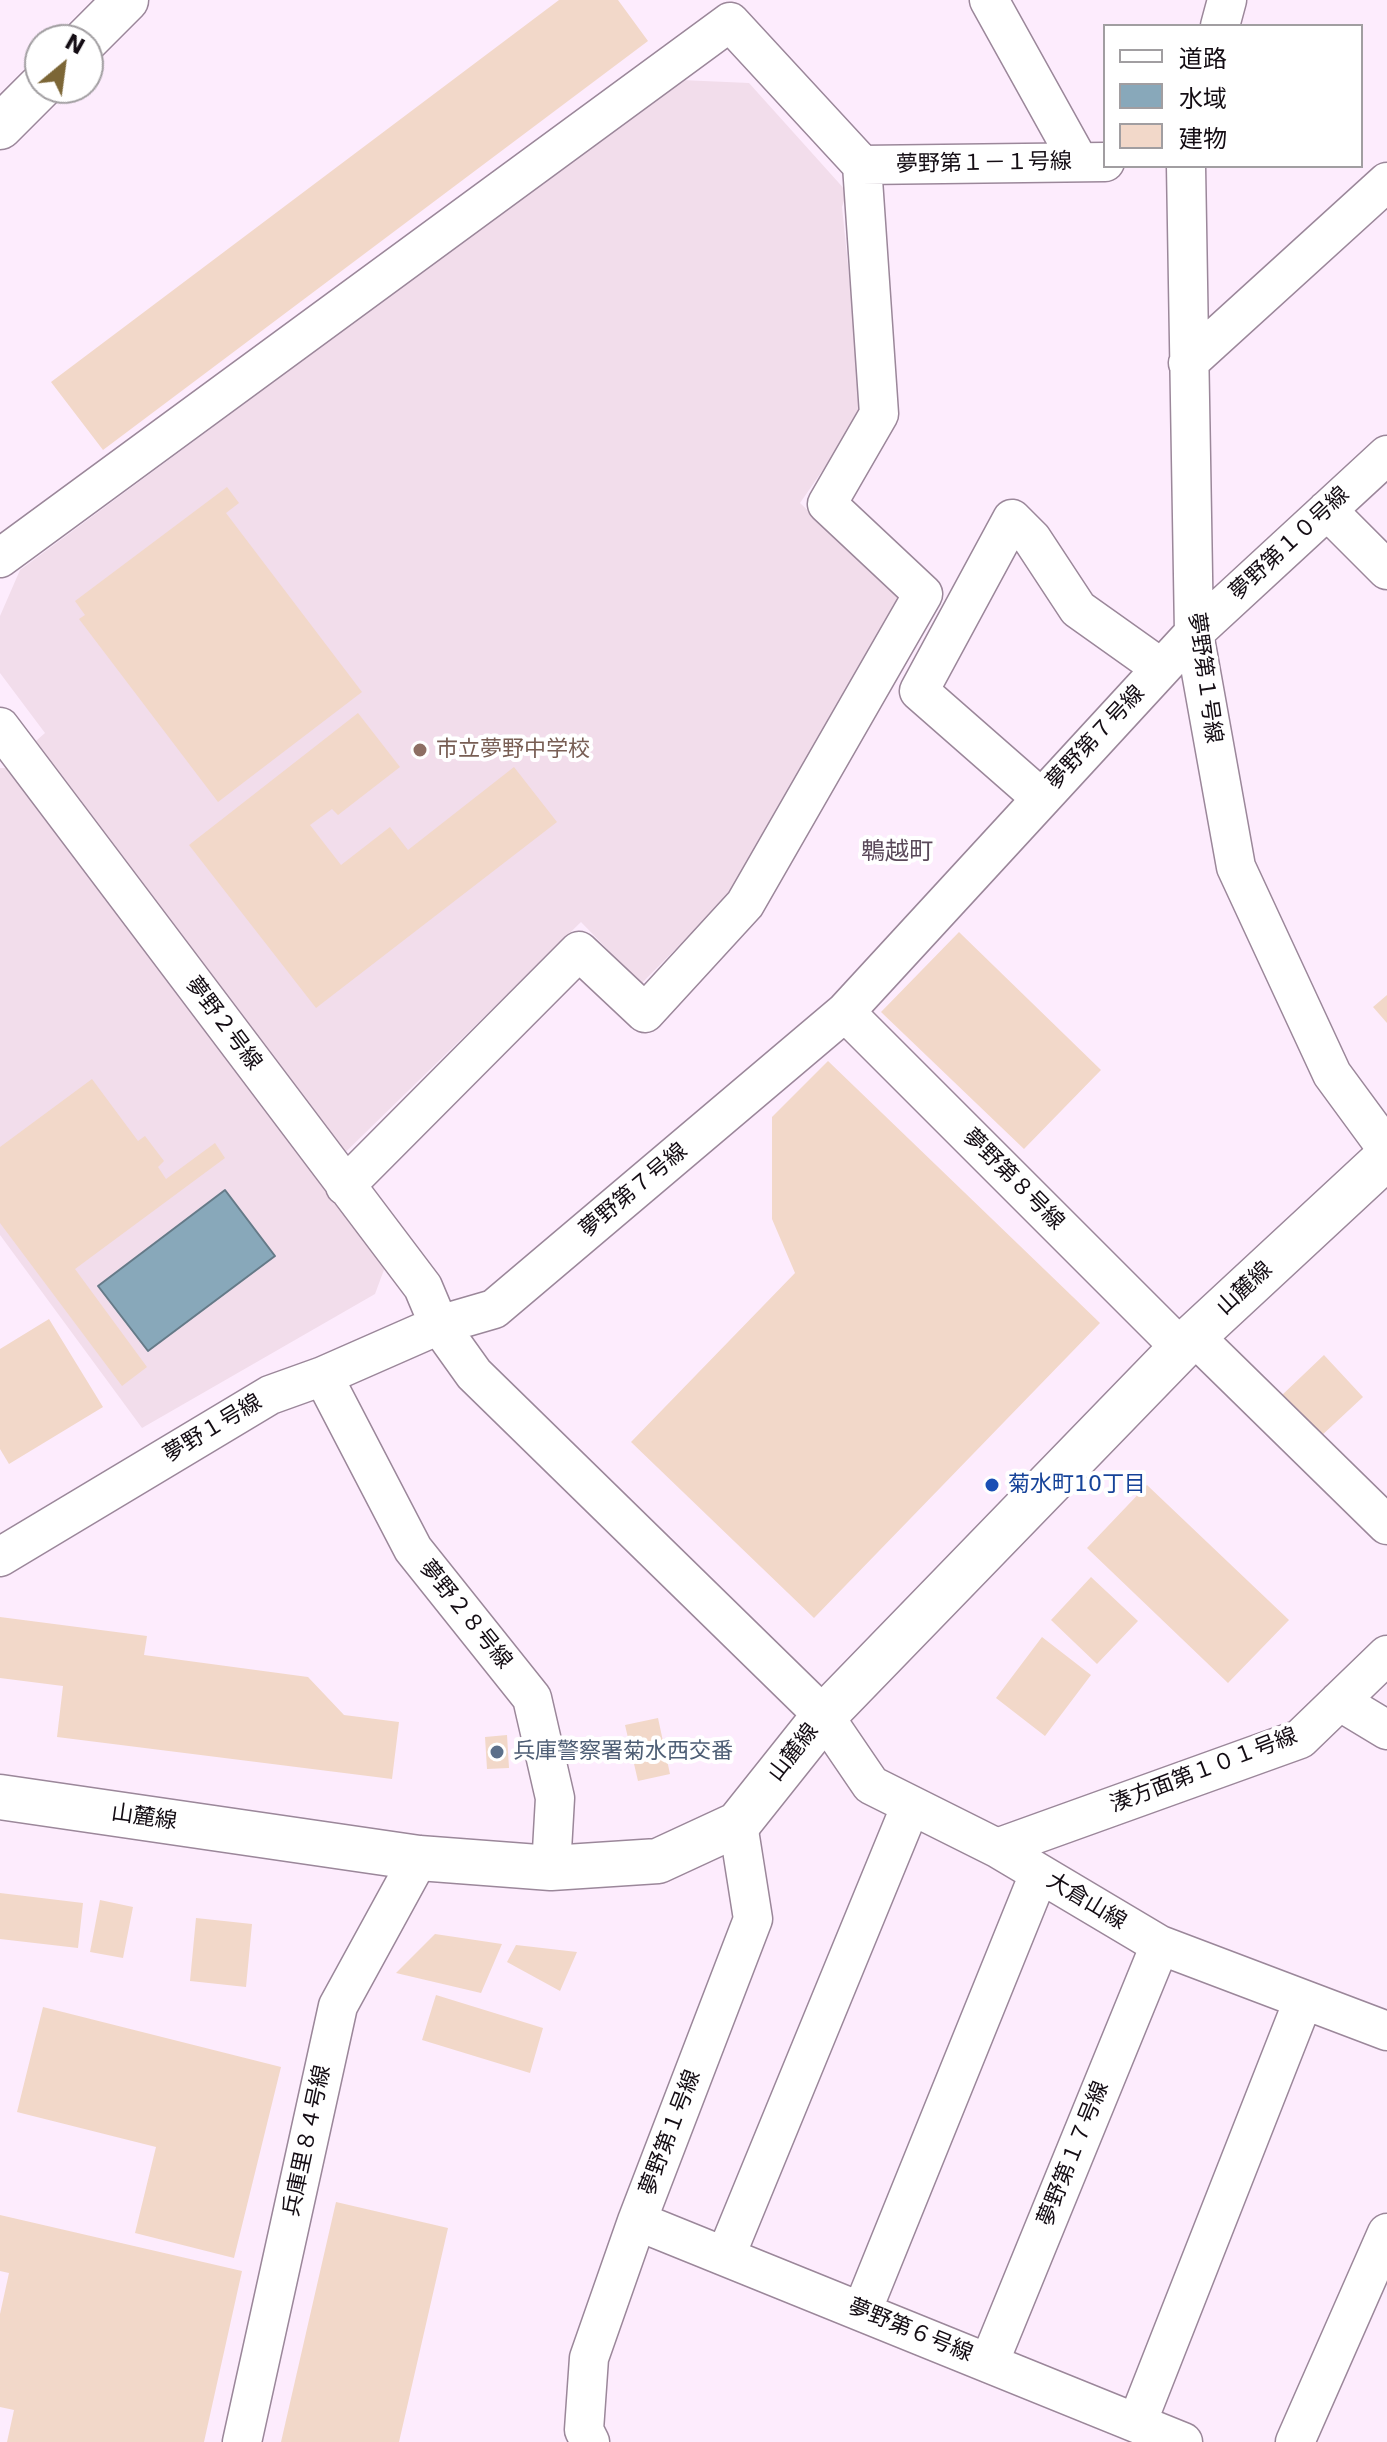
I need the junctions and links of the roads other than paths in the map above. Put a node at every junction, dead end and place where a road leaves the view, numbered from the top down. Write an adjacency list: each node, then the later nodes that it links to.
1 (126, 0): 4 (main road)
2 (989, 0): 8 (street)
3 (1227, 0): 5 (street)
4 (102, 24)
5 (1221, 24)
6 (24, 103): 7 (main road)
7 (0, 127)
8 (1092, 162): 9 (street, 夢野第１－１号線)
9 (862, 165): 15 (street); 24 (street)
10 (1186, 168): 12 (street, 夢野第１号線)
11 (1387, 182): 12 (street)
12 (1188, 363): 17 (street, 夢野第１号線)
13 (1387, 455): 14 (street, 夢野第１０号線)
14 (1327, 510): 16 (street); 17 (street, 夢野第１０号線)
15 (0, 558)
16 (1387, 570)
17 (1194, 633): 18 (street, 夢野第７号線); 22 (street, 夢野第１号線)
18 (1161, 668): 20 (street, 夢野第７号線); 20 (street)
19 (0, 727): 24 (street, 夢野２号線)
20 (1041, 798): 21 (street, 夢野第７号線)
21 (845, 1012): 25 (street, 夢野第７号線); 26 (street, 夢野第８号線)
22 (1387, 1149)
23 (1387, 1157): 26 (main road, 山麓線)
24 (345, 1186): 25 (street, 夢野２号線)
25 (439, 1325): 27 (street, 夢野１号線); 32 (street)
26 (1187, 1342): 28 (street, 夢野第８号線); 32 (main road, 山麓線)
27 (323, 1376): 29 (street, 夢野１号線); 39 (street, 夢野２８号線)
28 (1387, 1525)
29 (0, 1557)
30 (1387, 1655): 31 (street, 湊方面第１０１号線)
31 (1339, 1701): 33 (street); 37 (street, 湊方面第１０１号線)
32 (824, 1716): 35 (street, 大倉山線); 36 (main road, 山麓線)
33 (1387, 1730)
34 (0, 1797): 38 (main road, 山麓線)
35 (911, 1805): 37 (street, 大倉山線); 46 (street)
36 (738, 1824): 39 (main road, 山麓線); 44 (street, 夢野第１号線)
37 (997, 1848): 40 (street, 大倉山線)
38 (419, 1858): 39 (main road, 山麓線); 50 (street, 兵庫里８４号線)
39 (551, 1868)
40 (1039, 1874): 41 (street, 大倉山線); 47 (street)
41 (1160, 1945): 42 (street, 大倉山線); 48 (street, 夢野第１７号線)
42 (1303, 2001): 43 (street, 大倉山線); 49 (street)
43 (1387, 2031)
44 (637, 2221): 46 (street, 夢野第６号線); 51 (street, 夢野第１号線)
45 (1387, 2233): 53 (street)
46 (726, 2255): 47 (street, 夢野第６号線)
47 (862, 2311): 48 (street, 夢野第６号線)
48 (989, 2363): 49 (street, 夢野第６号線)
49 (1137, 2423): 52 (street, 夢野第６号線)
50 (242, 2442)
51 (590, 2442)
52 (1183, 2442)
53 (1295, 2442)

